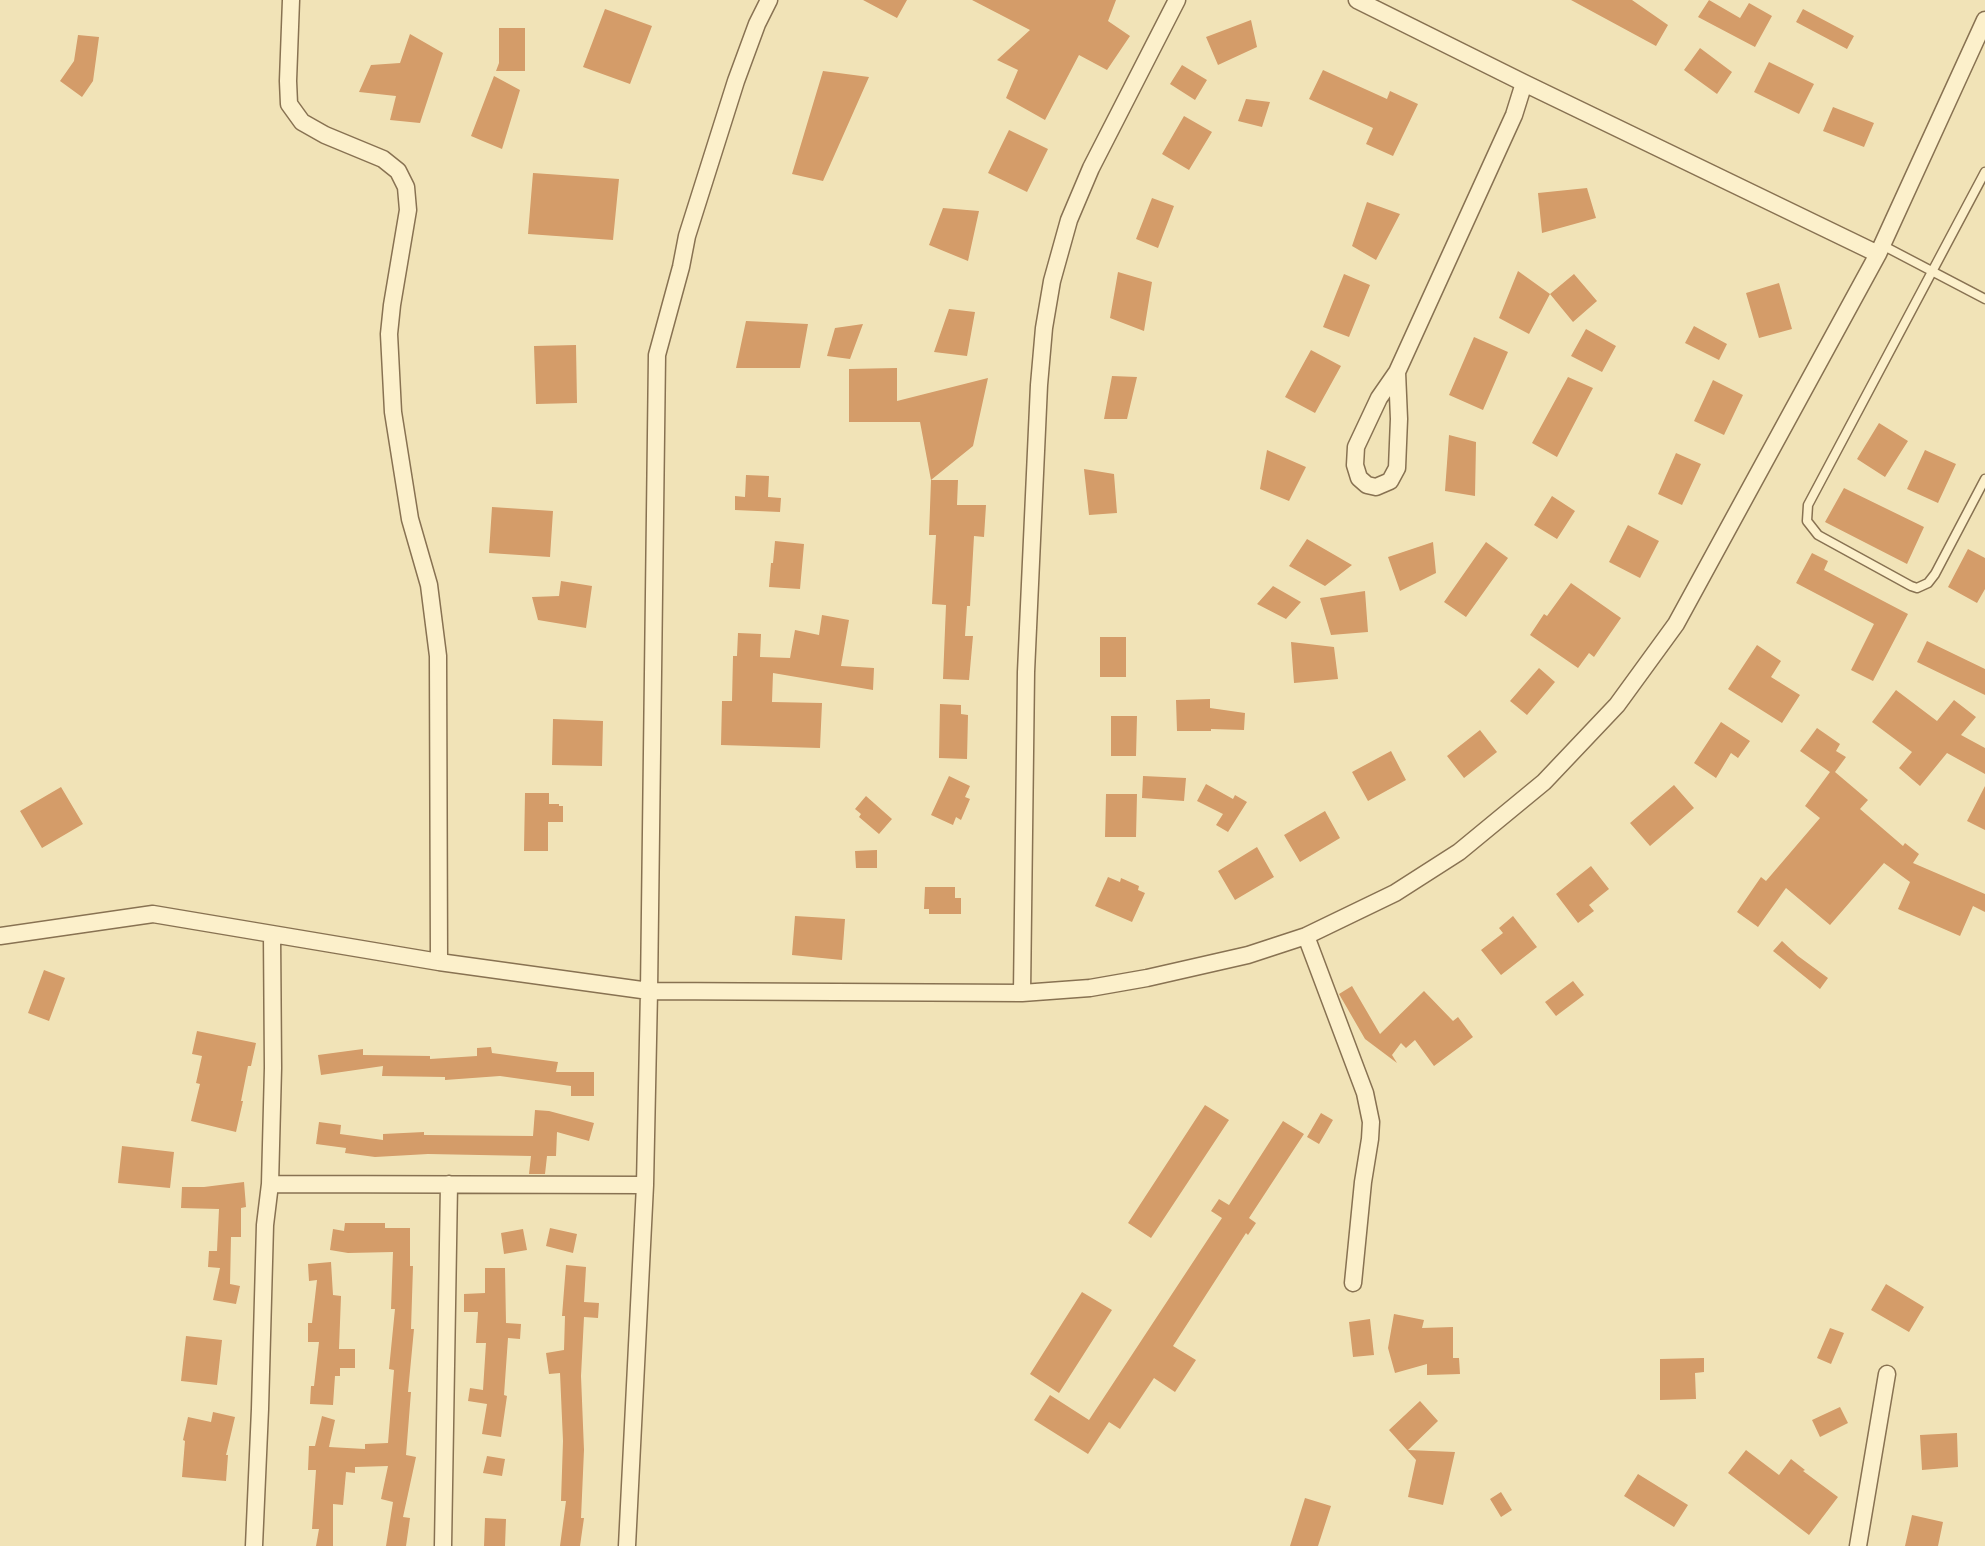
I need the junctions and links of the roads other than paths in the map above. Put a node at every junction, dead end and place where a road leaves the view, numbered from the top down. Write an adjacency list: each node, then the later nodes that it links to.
1 (291, 0): 16 (street)
2 (769, 0): 17 (street)
3 (1177, 0): 18 (street)
4 (1357, 0): 6 (street)
5 (1985, 20): 8 (street)
6 (1524, 83): 8 (street); 11 (street)
7 (1985, 172): 9 (lane)
8 (1880, 249): 9 (lane); 15 (street)
9 (1932, 271): 10 (lane); 12 (lane)
10 (1985, 299)
11 (1396, 372): 11 (street)
12 (1985, 479)
13 (272, 934): 14 (street); 16 (street); 19 (street)
14 (0, 936)
15 (1306, 936): 18 (street); 22 (street)
16 (439, 962): 17 (street)
17 (649, 991): 18 (street); 21 (street)
18 (1022, 993)
19 (270, 1184): 20 (street); 24 (street)
20 (449, 1184): 21 (street); 25 (street)
21 (645, 1185): 26 (street)
22 (1353, 1283)
23 (1887, 1374): 27 (street)
24 (254, 1546)
25 (443, 1546)
26 (627, 1546)
27 (1858, 1546)

